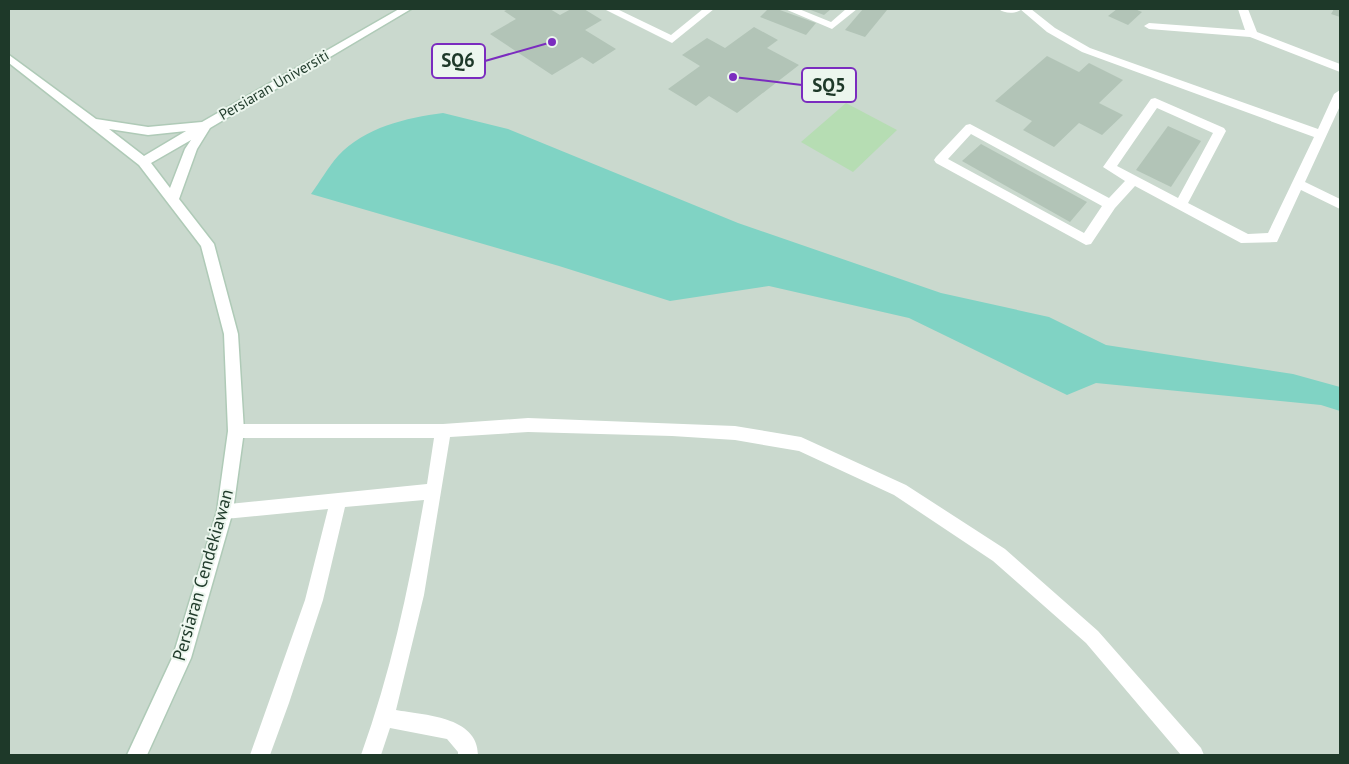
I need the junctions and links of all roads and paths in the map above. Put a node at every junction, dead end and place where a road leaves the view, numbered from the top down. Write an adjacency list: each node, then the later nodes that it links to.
1 (406, 9): 16 (street, Persiaran Universiti)
2 (709, 9): 9 (street)
3 (790, 9): 4 (street)
4 (852, 9)
5 (1004, 9): 6 (street)
6 (1017, 9)
7 (1025, 9): 17 (street)
8 (1243, 9): 11 (street)
9 (617, 10)
10 (1149, 26): 11 (street)
11 (1252, 34): 13 (street)
12 (9, 58): 15 (street, Persiaran Cendekiawan)
13 (1340, 68)
14 (1340, 94): 17 (street)
15 (92, 123): 16 (street); 18 (street, Persiaran Cendekiawan)
16 (206, 125): 18 (street, Persiaran Universiti); 21 (street)
17 (1322, 135): 20 (street)
18 (143, 162): 21 (street, Persiaran Cendekiawan)
19 (1134, 180): 22 (street); 22 (street); 24 (street)
20 (1299, 184): 22 (street); 23 (street)
21 (172, 200): 25 (street, Persiaran Cendekiawan)
22 (1181, 204)
23 (1340, 204)
24 (1110, 205): 24 (street)
25 (236, 431): 26 (street); 29 (street, Persiaran Cendekiawan)
26 (443, 431): 27 (street); 35 (street)
27 (434, 491): 28 (street); 30 (street)
28 (338, 502): 29 (street); 32 (street)
29 (225, 511): 31 (street, Persiaran Cendekiawan)
30 (385, 718): 33 (street); 34 (street)
31 (137, 755)
32 (260, 755)
33 (371, 755)
34 (468, 755)
35 (1194, 755)

